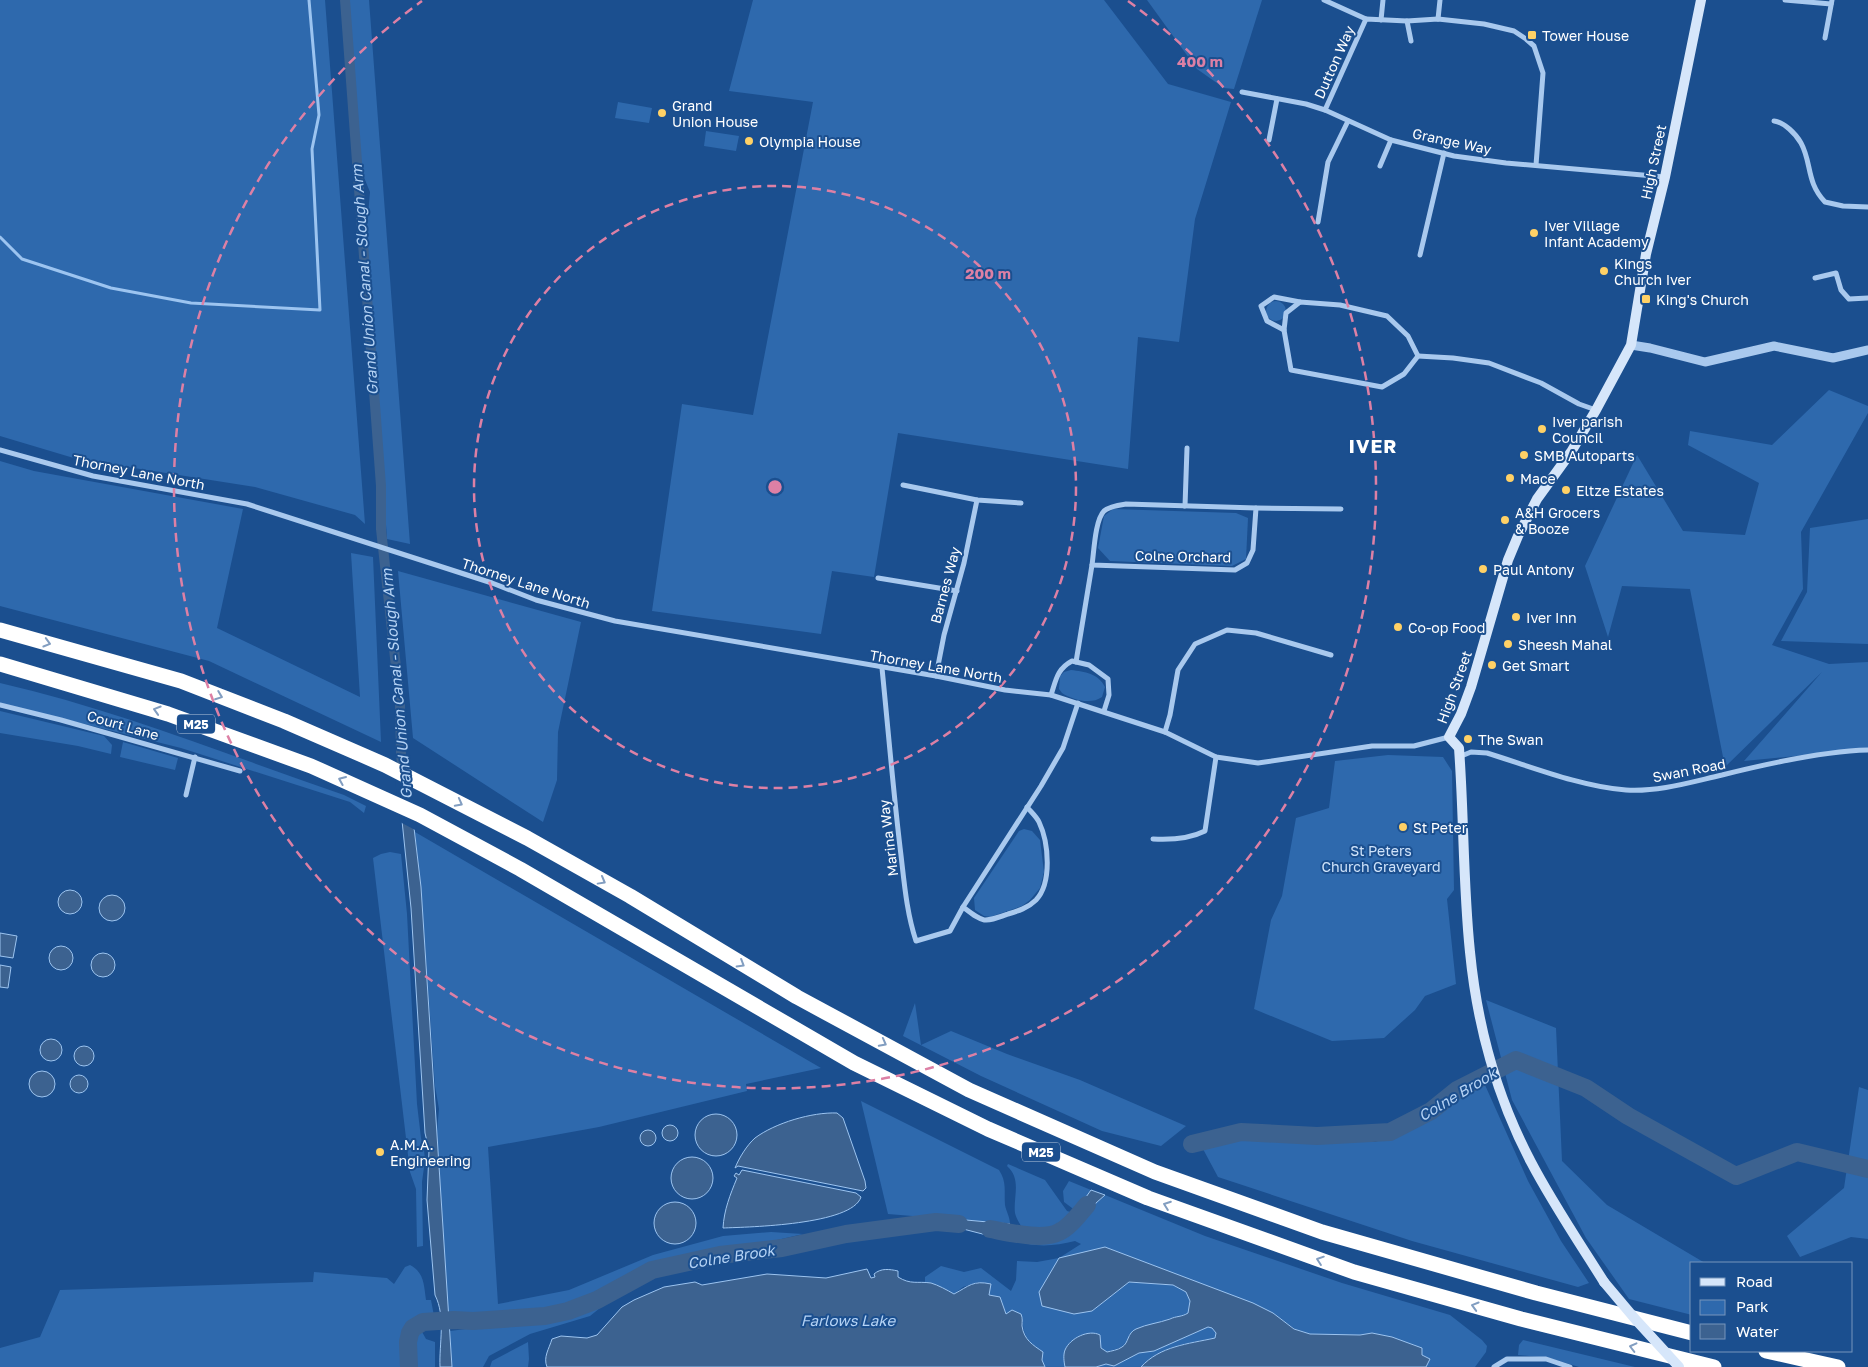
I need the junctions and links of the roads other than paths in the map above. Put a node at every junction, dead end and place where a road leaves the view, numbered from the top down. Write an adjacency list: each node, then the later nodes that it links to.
1 (1324, 0): 7 (street)
2 (1384, 0): 9 (street)
3 (1440, 0): 8 (street)
4 (1701, 0): 23 (main road, High Street)
5 (1785, 0): 6 (street)
6 (1832, 2): 11 (street)
7 (1366, 19): 9 (street, Dutton Way); 15 (street, Dutton Way)
8 (1438, 19): 10 (street, Dutton Way); 21 (street, Dutton Way)
9 (1381, 20): 10 (street, Dutton Way)
10 (1407, 21): 12 (street)
11 (1825, 38)
12 (1411, 41)
13 (1242, 92): 14 (street, Grange Way)
14 (1276, 99): 15 (street, Grange Way); 18 (street)
15 (1325, 110): 16 (street, Grange Way)
16 (1348, 121): 19 (street, Grange Way); 25 (street)
17 (1774, 121): 24 (street)
18 (1269, 140)
19 (1391, 140): 20 (street, Grange Way); 22 (street)
20 (1444, 153): 21 (street, Grange Way); 26 (street)
21 (1536, 165): 23 (street, Grange Way)
22 (1380, 166)
23 (1665, 177): 31 (main road, High Street)
24 (1868, 207)
25 (1318, 222)
26 (1420, 255)
27 (1815, 278): 28 (street)
28 (1868, 298)
29 (1300, 302): 30 (street); 30 (street); 33 (street)
30 (1284, 330): 33 (street)
31 (1631, 345): 32 (street); 34 (main road, High Street)
32 (1868, 350)
33 (1418, 356): 34 (street)
34 (1596, 410): 57 (main road, High Street)
35 (1187, 448): 40 (street)
36 (0, 450): 50 (street, Thorney Lane North)
37 (903, 485): 38 (street)
38 (977, 500): 39 (street); 45 (street, Barnes Way)
39 (1020, 503)
40 (1185, 506): 41 (street); 43 (street)
41 (1256, 508): 42 (street); 43 (street, Colne Orchard)
42 (1341, 510)
43 (1092, 565): 48 (street)
44 (878, 578): 45 (street)
45 (957, 591): 51 (street, Barnes Way)
46 (0, 630): 67 (highway, M25, one-way to 67)
47 (1331, 655): 56 (street)
48 (1076, 662): 52 (street); 55 (street)
49 (0, 664): 72 (highway, M25, one-way to 49)
50 (882, 668): 51 (street, Thorney Lane North); 66 (street, Marina Way)
51 (936, 676): 52 (street, Thorney Lane North)
52 (1051, 695): 53 (street, Thorney Lane North)
53 (1078, 703): 55 (street, Thorney Lane North); 64 (street)
54 (0, 705): 59 (street, Court Lane)
55 (1104, 711): 56 (street, Thorney Lane North)
56 (1165, 732): 60 (street, Thorney Lane North)
57 (1449, 737): 60 (street, Thorney Lane North); 61 (main road)
58 (1868, 750): 61 (street, Swan Road)
59 (195, 757): 62 (street, Court Lane); 63 (street)
60 (1216, 757): 65 (street)
61 (1459, 757): 71 (main road, bridge)
62 (240, 771)
63 (186, 795)
64 (1027, 807): 66 (street); 66 (street)
65 (1153, 839)
66 (963, 907)
67 (1690, 1332)
68 (1770, 1352): 73 (highway)
69 (1494, 1367): 70 (street)
70 (1570, 1367)
71 (1679, 1367)
72 (1714, 1367)
73 (1838, 1367)

